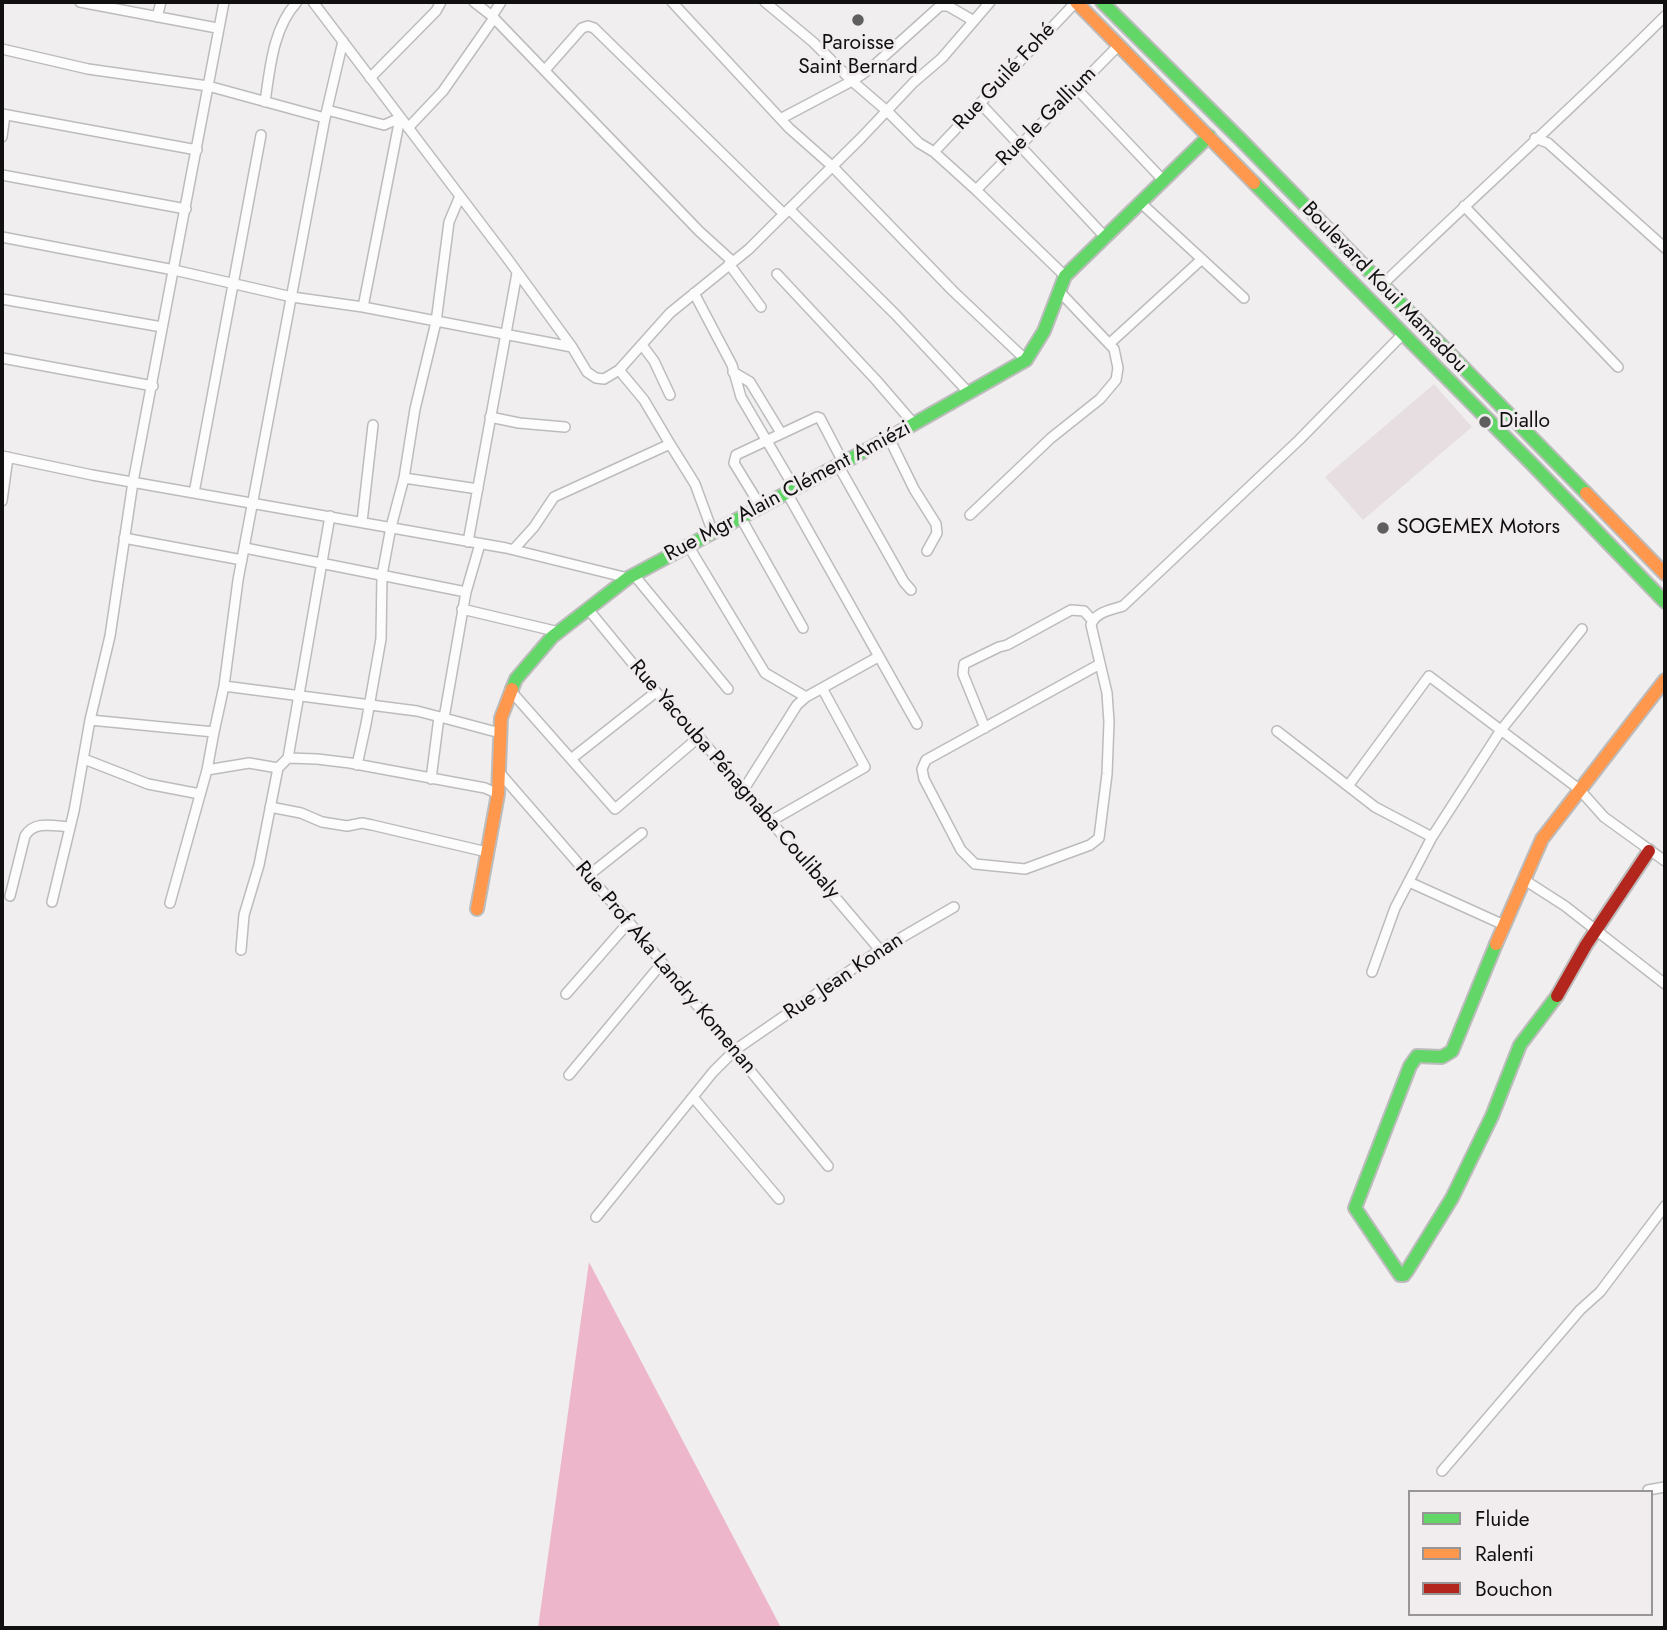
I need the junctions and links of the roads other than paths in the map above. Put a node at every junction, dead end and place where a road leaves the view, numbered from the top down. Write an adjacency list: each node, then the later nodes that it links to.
1 (80, 2): 14 (street)
2 (161, 2): 16 (street)
3 (224, 2): 19 (street)
4 (297, 2): 28 (street)
5 (315, 2): 20 (street)
6 (441, 2): 24 (street)
7 (474, 2): 17 (street)
8 (501, 2): 17 (street)
9 (672, 2): 34 (street)
10 (765, 2): 25 (street)
11 (990, 2): 18 (street)
12 (1076, 2): 21 (street, Boulevard Koui Mamadou); 29 (street, Rue Guilé Fohé)
13 (1102, 2): 62 (street, Boulevard Koui Mamadou)
14 (124, 6): 16 (street)
15 (1665, 16): 39 (street)
16 (157, 17): 19 (street)
17 (493, 17): 23 (street); 35 (street)
18 (974, 21): 25 (street); 30 (street)
19 (218, 28): 26 (street)
20 (343, 41): 24 (street); 31 (street)
21 (1119, 45): 27 (street, Rue le Gallium); 37 (street, Boulevard Koui Mamadou)
22 (2, 49): 26 (street)
23 (545, 70): 51 (street); 56 (street)
24 (370, 78): 33 (street)
25 (852, 81): 30 (street); 34 (street)
26 (208, 86): 28 (street); 41 (street)
27 (1075, 88): 40 (street, Rue le Gallium); 45 (street)
28 (265, 102): 31 (street)
29 (981, 104): 40 (street); 42 (street, Rue Guilé Fohé)
30 (887, 111): 42 (street); 43 (street)
31 (326, 114): 33 (street); 65 (street)
32 (4, 115): 38 (street); 41 (street)
33 (400, 118): 35 (street); 68 (street)
34 (782, 118): 43 (street)
35 (408, 128): 47 (street)
36 (261, 135): 61 (street)
37 (1209, 136): 45 (street, Rue Mgr Alain Clément Amiézi); 73 (street, Boulevard Koui Mamadou)
38 (2, 137)
39 (1535, 138): 49 (street); 54 (street)
40 (1018, 145): 46 (street, Rue le Gallium); 53 (street)
41 (197, 150): 50 (street)
42 (934, 152): 46 (street)
43 (831, 166): 51 (street); 78 (street)
44 (2, 175): 50 (street)
45 (1163, 180): 48 (street, Rue Mgr Alain Clément Amiézi)
46 (976, 190): 60 (street)
47 (460, 196): 58 (street); 70 (street)
48 (1141, 203): 53 (street, Rue Mgr Alain Clément Amiézi); 55 (street)
49 (1464, 206): 62 (street); 79 (street)
50 (186, 209): 57 (street)
51 (787, 211): 56 (street); 83 (street)
52 (2, 237): 57 (street)
53 (1106, 238): 60 (street, Rue Mgr Alain Clément Amiézi)
54 (1665, 248)
55 (1202, 259): 67 (street); 74 (street)
56 (730, 262): 64 (street); 69 (street)
57 (174, 270): 61 (street); 71 (street)
58 (517, 273): 72 (street); 76 (street)
59 (777, 274): 86 (street)
60 (1065, 276): 63 (street, Rue Mgr Alain Clément Amiézi)
61 (234, 284): 65 (street); 99 (street)
62 (1381, 286): 118 (street, Boulevard Koui Mamadou)
63 (1058, 290): 74 (street); 78 (street, Rue Mgr Alain Clément Amiézi)
64 (694, 293): 75 (street); 81 (street)
65 (292, 297): 68 (street); 101 (street)
66 (2, 299): 71 (street)
67 (1244, 299)
68 (363, 307): 70 (street)
69 (761, 307)
70 (436, 322): 72 (street); 95 (street)
71 (162, 327): 82 (street)
72 (505, 335): 76 (street); 85 (street)
73 (1402, 335): 123 (street, Boulevard Koui Mamadou); 126 (street)
74 (1109, 344): 103 (street)
75 (642, 345): 80 (street); 84 (street)
76 (572, 347): 80 (street)
77 (2, 358): 82 (street)
78 (1026, 360): 83 (street, Rue Mgr Alain Clément Amiézi)
79 (1618, 367)
80 (619, 370): 92 (street)
81 (733, 372): 89 (street); 91 (street)
82 (153, 386): 96 (street)
83 (969, 393): 86 (street, Rue Mgr Alain Clément Amiézi)
84 (670, 395)
85 (490, 417): 88 (street); 97 (street)
86 (914, 424): 90 (street, Rue Mgr Alain Clément Amiézi)
87 (373, 425): 106 (street)
88 (565, 427)
89 (781, 433): 91 (street); 94 (street)
90 (888, 438): 94 (street, Rue Mgr Alain Clément Amiézi); 115 (street)
91 (766, 440): 98 (street); 102 (street)
92 (670, 444): 108 (street); 114 (street)
93 (5, 456): 96 (street); 100 (street)
94 (841, 463): 98 (street, Rue Mgr Alain Clément Amiézi); 121 (street)
95 (404, 478): 97 (street); 107 (street)
96 (133, 482): 99 (street); 109 (street)
97 (478, 489): 110 (street)
98 (791, 491): 102 (street, Rue Mgr Alain Clément Amiézi); 130 (street)
99 (194, 493): 101 (street)
100 (2, 501)
101 (253, 503): 104 (street); 113 (street)
102 (761, 507): 105 (street, Rue Mgr Alain Clément Amiézi)
103 (970, 515)
104 (330, 516): 106 (street); 117 (street)
105 (741, 518): 108 (street, Rue Mgr Alain Clément Amiézi); 127 (street)
106 (362, 522): 107 (street)
107 (391, 527): 110 (street); 119 (street)
108 (713, 533): 112 (street, Rue Mgr Alain Clément Amiézi)
109 (124, 538): 116 (street); 142 (street)
110 (468, 542): 111 (street)
111 (480, 544): 114 (street); 122 (street)
112 (688, 547): 120 (street, Rue Mgr Alain Clément Amiézi); 139 (street)
113 (245, 548): 116 (street); 117 (street)
114 (514, 550): 120 (street)
115 (927, 551)
116 (242, 560): 133 (street)
117 (321, 563): 119 (street); 138 (street)
118 (1665, 574)
119 (382, 575): 122 (street); 140 (street)
120 (631, 577): 125 (street, Rue Mgr Alain Clément Amiézi); 135 (street)
121 (911, 590)
122 (466, 592): 124 (street)
123 (1665, 602)
124 (462, 609): 129 (street); 141 (street)
125 (588, 609): 129 (street, Rue Mgr Alain Clément Amiézi); 137 (street, Rue Yacouba Pénagnaba Coulibaly)
126 (1093, 620): 131 (street); 144 (street)
127 (803, 628)
128 (1582, 629): 145 (street)
129 (559, 632): 136 (street, Rue Mgr Alain Clément Amiézi)
130 (878, 657): 134 (street); 143 (street)
131 (1100, 664): 144 (street); 144 (street)
132 (1665, 680): 160 (street)
133 (223, 686): 138 (street); 147 (street)
134 (822, 688): 139 (street); 164 (street)
135 (728, 689)
136 (510, 690): 148 (street, Rue Mgr Alain Clément Amiézi); 152 (street)
137 (656, 692): 149 (street, Rue Yacouba Pénagnaba Coulibaly); 152 (street)
138 (298, 696): 140 (street); 150 (street)
139 (806, 696): 159 (street)
140 (369, 705): 141 (street); 153 (street)
141 (442, 718): 148 (street); 157 (street)
142 (90, 720): 147 (street); 151 (street)
143 (916, 724)
144 (985, 728)
145 (1501, 730): 158 (street); 160 (street); 167 (street)
146 (1277, 731): 158 (street)
147 (215, 732): 155 (street)
148 (500, 733): 156 (street, Rue Mgr Alain Clément Amiézi)
149 (699, 737): 152 (street); 159 (street, Rue Yacouba Pénagnaba Coulibaly)
150 (288, 758): 153 (street); 154 (street)
151 (84, 759): 161 (street); 165 (street)
152 (571, 759)
153 (356, 765): 157 (street)
154 (278, 768): 155 (street); 163 (street)
155 (206, 770): 161 (street)
156 (499, 772): 162 (street, Rue Mgr Alain Clément Amiézi); 171 (street, Rue Prof Aka Landry Komenan)
157 (431, 779): 162 (street)
158 (1348, 786): 167 (street)
159 (744, 789): 164 (street, Rue Yacouba Pénagnaba Coulibaly)
160 (1579, 789): 168 (street); 172 (street)
161 (200, 794): 176 (street)
162 (498, 794): 169 (street, Rue Mgr Alain Clément Amiézi)
163 (270, 807): 169 (street); 182 (street)
164 (771, 821): 183 (street, Rue Yacouba Pénagnaba Coulibaly)
165 (70, 827): 174 (street); 175 (street)
166 (642, 833): 171 (street)
167 (1432, 837): 173 (street)
168 (1649, 851): 170 (street); 181 (street)
169 (487, 852): 178 (street, Rue Mgr Alain Clément Amiézi)
170 (1665, 862)
171 (589, 875): 179 (street, Rue Prof Aka Landry Komenan)
172 (1523, 879): 180 (street); 181 (street)
173 (1409, 882): 180 (street); 185 (street)
174 (10, 896)
175 (52, 902)
176 (170, 903)
177 (954, 907): 183 (street, Rue Jean Konan)
178 (477, 909)
179 (629, 922): 184 (street, Rue Prof Aka Landry Komenan); 187 (street)
180 (1504, 925): 181 (street)
181 (1598, 931): 186 (street)
182 (241, 950)
183 (880, 950): 188 (street, Rue Jean Konan)
184 (662, 962): 188 (street, Rue Prof Aka Landry Komenan); 189 (street)
185 (1372, 972)
186 (1665, 984)
187 (566, 994)
188 (735, 1050): 190 (street, Rue Jean Konan); 191 (street, Rue Prof Aka Landry Komenan)
189 (569, 1075)
190 (693, 1097): 192 (street); 194 (street, Rue Jean Konan)
191 (828, 1166)
192 (779, 1199)
193 (1665, 1206): 195 (street)
194 (596, 1217)
195 (1442, 1471)
196 (1665, 1487): 197 (street)
197 (1648, 1490)

